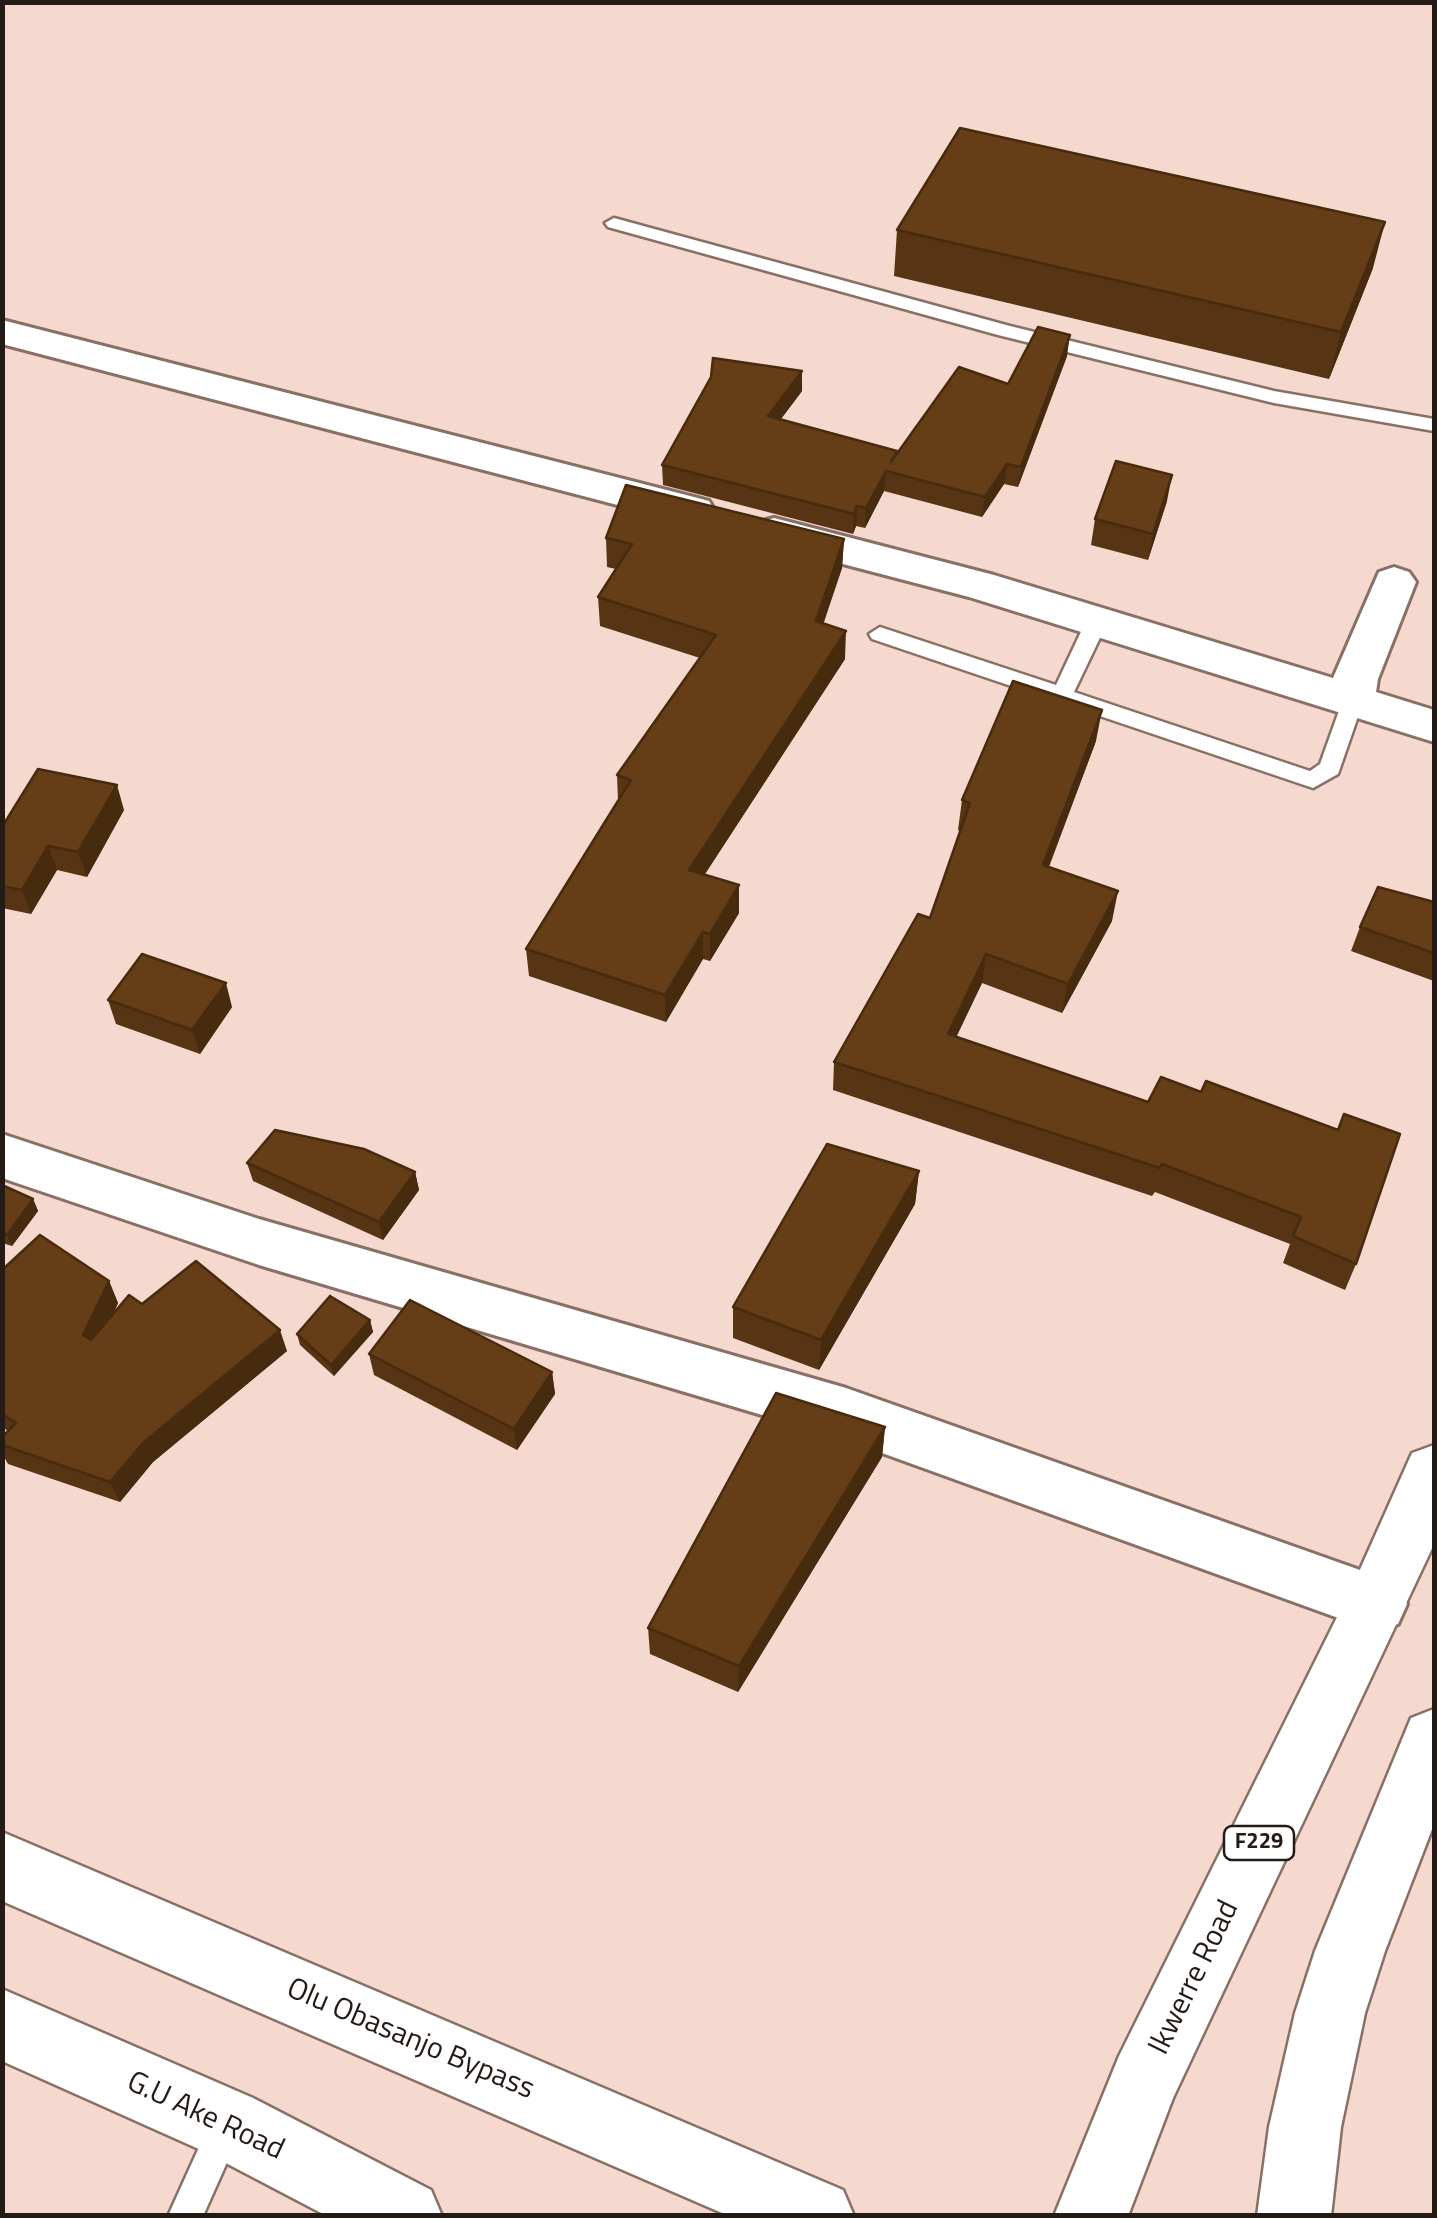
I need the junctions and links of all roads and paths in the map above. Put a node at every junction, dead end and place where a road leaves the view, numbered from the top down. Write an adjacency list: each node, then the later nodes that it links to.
1 (614, 223): 3 (lane)
2 (2, 332): 5 (street)
3 (1434, 425)
4 (1394, 582): 8 (street)
5 (1097, 622): 7 (lane); 8 (street)
6 (880, 634): 7 (lane)
7 (1062, 694): 8 (lane)
8 (1354, 699): 9 (street)
9 (1434, 726)
10 (2, 1156): 12 (street)
11 (1434, 1474): 12 (main road, Ikwerre Road / F229)
12 (1376, 1604): 20 (main road, Ikwerre Road / F229)
13 (1434, 1741): 21 (main road)
14 (2, 1866): 19 (main road, Olu Obasanjo Bypass)
15 (2, 2024): 16 (main road, G.U Ake Road)
16 (226, 2124): 17 (lane); 18 (main road, G.U Ake Road)
17 (185, 2216)
18 (405, 2216)
19 (817, 2216)
20 (1091, 2216)
21 (1294, 2216)

